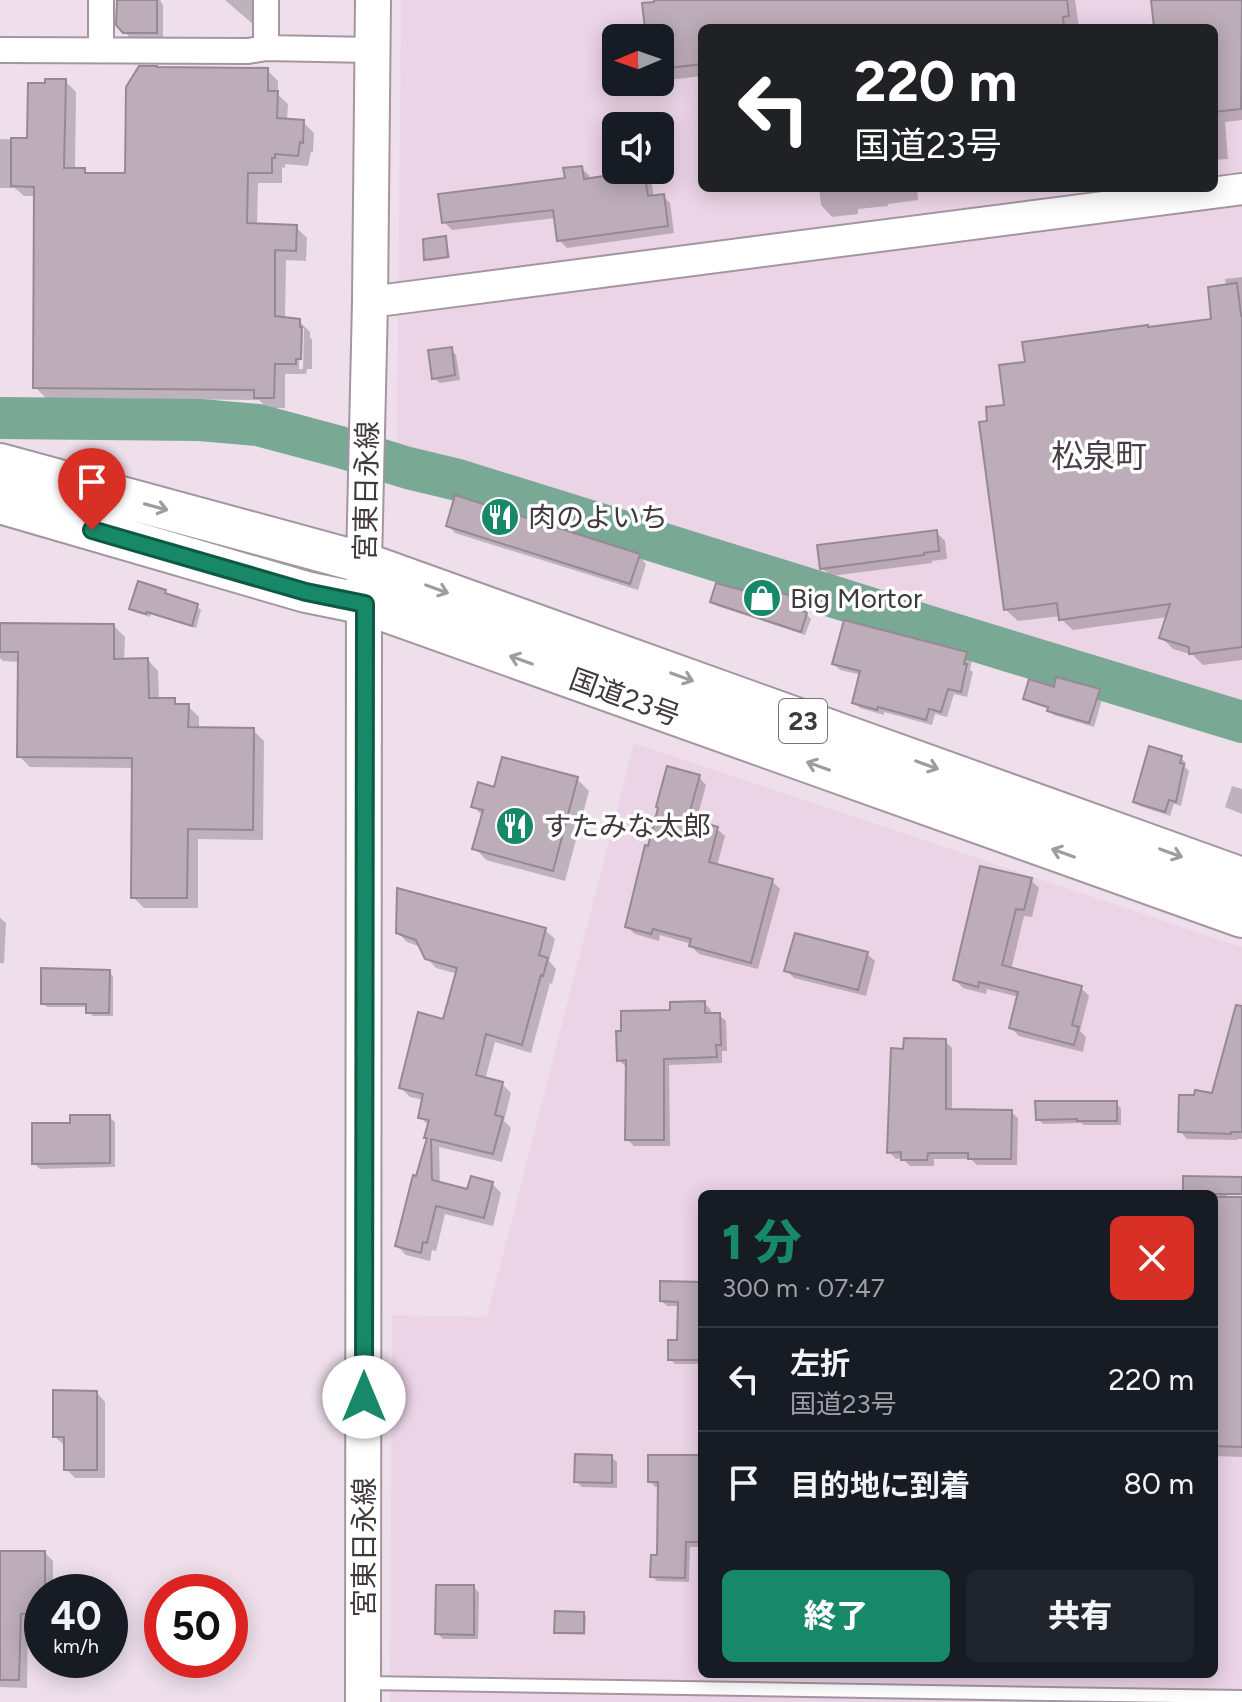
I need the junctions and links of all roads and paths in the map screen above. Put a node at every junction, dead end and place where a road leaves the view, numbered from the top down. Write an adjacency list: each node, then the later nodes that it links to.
1 (101, 0): 6 (street)
2 (266, 0): 4 (street)
3 (373, 0): 7 (main road, 宮東日永線)
4 (266, 48): 6 (street); 7 (street)
5 (0, 50): 6 (street)
6 (101, 50)
7 (372, 50): 9 (main road, 宮東日永線)
8 (1242, 189): 9 (street)
9 (370, 302): 12 (main road, 宮東日永線)
10 (0, 464): 12 (highway, 国道23号 / 23, one-way to 12)
11 (0, 503): 13 (highway, 国道23号 / 23)
12 (364, 563): 13 (main road, 宮東日永線); 14 (highway, 国道23号 / 23, one-way to 14)
13 (365, 604): 15 (highway, 国道23号 / 23, one-way to 13); 16 (main road, 宮東日永線)
14 (1242, 878)
15 (1242, 917)
16 (363, 1692): 17 (lane)
17 (1242, 1697)

